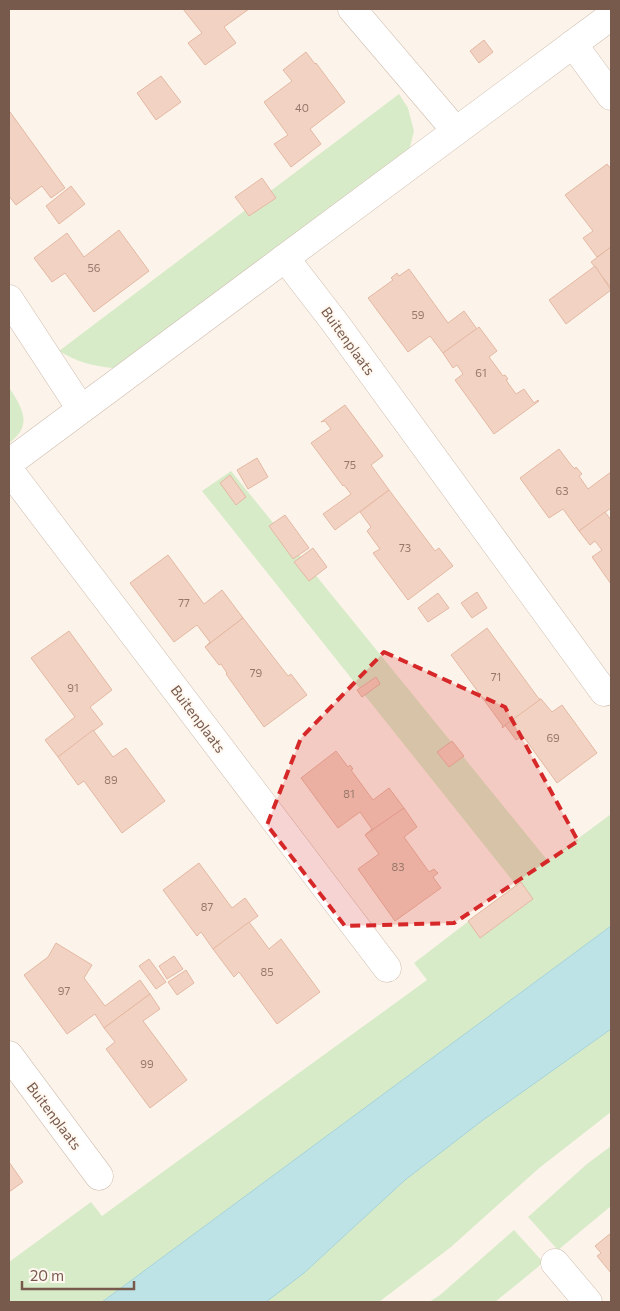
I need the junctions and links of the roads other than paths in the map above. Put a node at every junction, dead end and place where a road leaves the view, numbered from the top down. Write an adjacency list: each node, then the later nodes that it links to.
1 (352, 9): 5 (street)
2 (611, 16): 3 (street)
3 (573, 44): 4 (street); 5 (street)
4 (611, 96)
5 (456, 131): 6 (street)
6 (285, 258): 8 (street); 11 (street, Buitenplaats)
7 (9, 299): 8 (street)
8 (81, 409): 9 (street)
9 (9, 463)
10 (9, 470): 12 (street, Buitenplaats)
11 (604, 692)
12 (387, 968)
13 (9, 1055): 14 (street, Buitenplaats)
14 (99, 1176)
15 (555, 1263): 16 (street)
16 (588, 1302)

